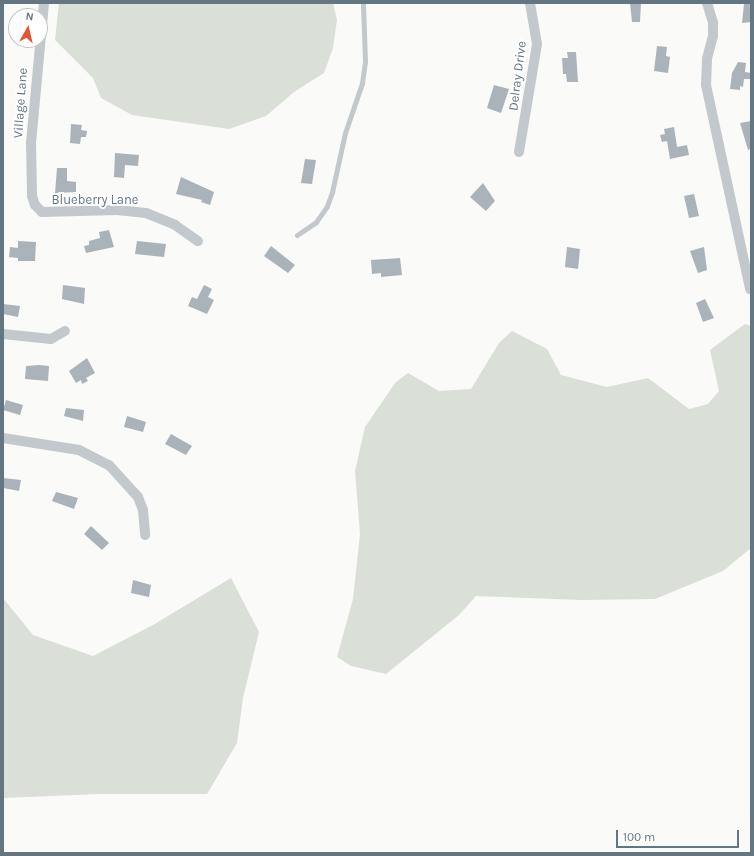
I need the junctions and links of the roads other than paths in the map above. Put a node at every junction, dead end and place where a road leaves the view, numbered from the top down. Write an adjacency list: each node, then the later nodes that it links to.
1 (44, 3): 6 (street, Village Lane)
2 (363, 3): 7 (lane)
3 (530, 3): 5 (street, Delray Drive)
4 (706, 3): 9 (street)
5 (520, 152)
6 (35, 205): 8 (street, Blueberry Lane)
7 (298, 235)
8 (198, 240)
9 (750, 289)
10 (65, 331): 11 (street)
11 (3, 334)
12 (3, 438): 13 (street)
13 (145, 535)

